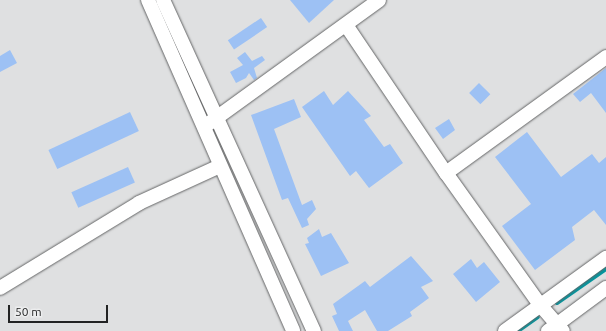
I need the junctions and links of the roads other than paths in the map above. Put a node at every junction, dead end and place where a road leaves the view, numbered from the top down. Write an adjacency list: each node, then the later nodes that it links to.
1 (148, 0): 7 (street)
2 (163, 0): 6 (street)
3 (379, 0): 4 (street)
4 (346, 25): 6 (street); 9 (street)
5 (606, 58): 9 (street)
6 (216, 119): 7 (street); 16 (street)
7 (203, 127): 8 (street)
8 (220, 166): 11 (street); 15 (street)
9 (446, 173): 13 (street)
10 (606, 258): 13 (street)
11 (0, 288)
12 (606, 288): 14 (street)
13 (541, 306): 14 (street); 17 (street)
14 (556, 329)
15 (293, 331)
16 (314, 331)
17 (505, 331)

